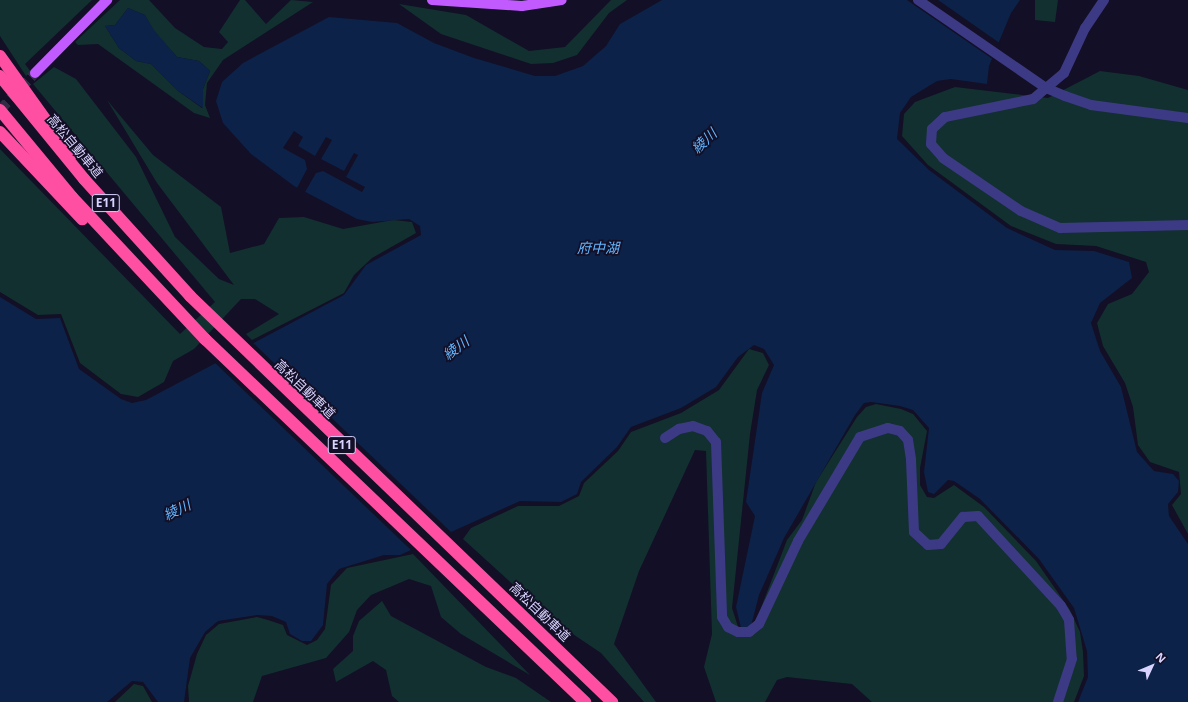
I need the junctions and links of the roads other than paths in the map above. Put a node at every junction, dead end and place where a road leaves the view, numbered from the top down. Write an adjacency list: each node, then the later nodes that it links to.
1 (107, 0): 8 (main road)
2 (432, 0): 6 (main road)
3 (562, 0): 6 (main road)
4 (918, 0): 10 (street)
5 (1104, 0): 10 (street)
6 (466, 2)
7 (0, 56): 14 (highway)
8 (35, 73)
9 (0, 76): 14 (highway, 高松自動車道 / E11)
10 (1046, 88): 12 (street); 15 (street)
11 (0, 110): 16 (highway, E11)
12 (1188, 118)
13 (0, 132): 16 (highway)
14 (84, 179): 19 (highway, 高松自動車道 / E11)
15 (1188, 225)
16 (177, 310): 18 (highway, E11)
17 (665, 438): 20 (street)
18 (585, 702)
19 (612, 702)
20 (1058, 702)

